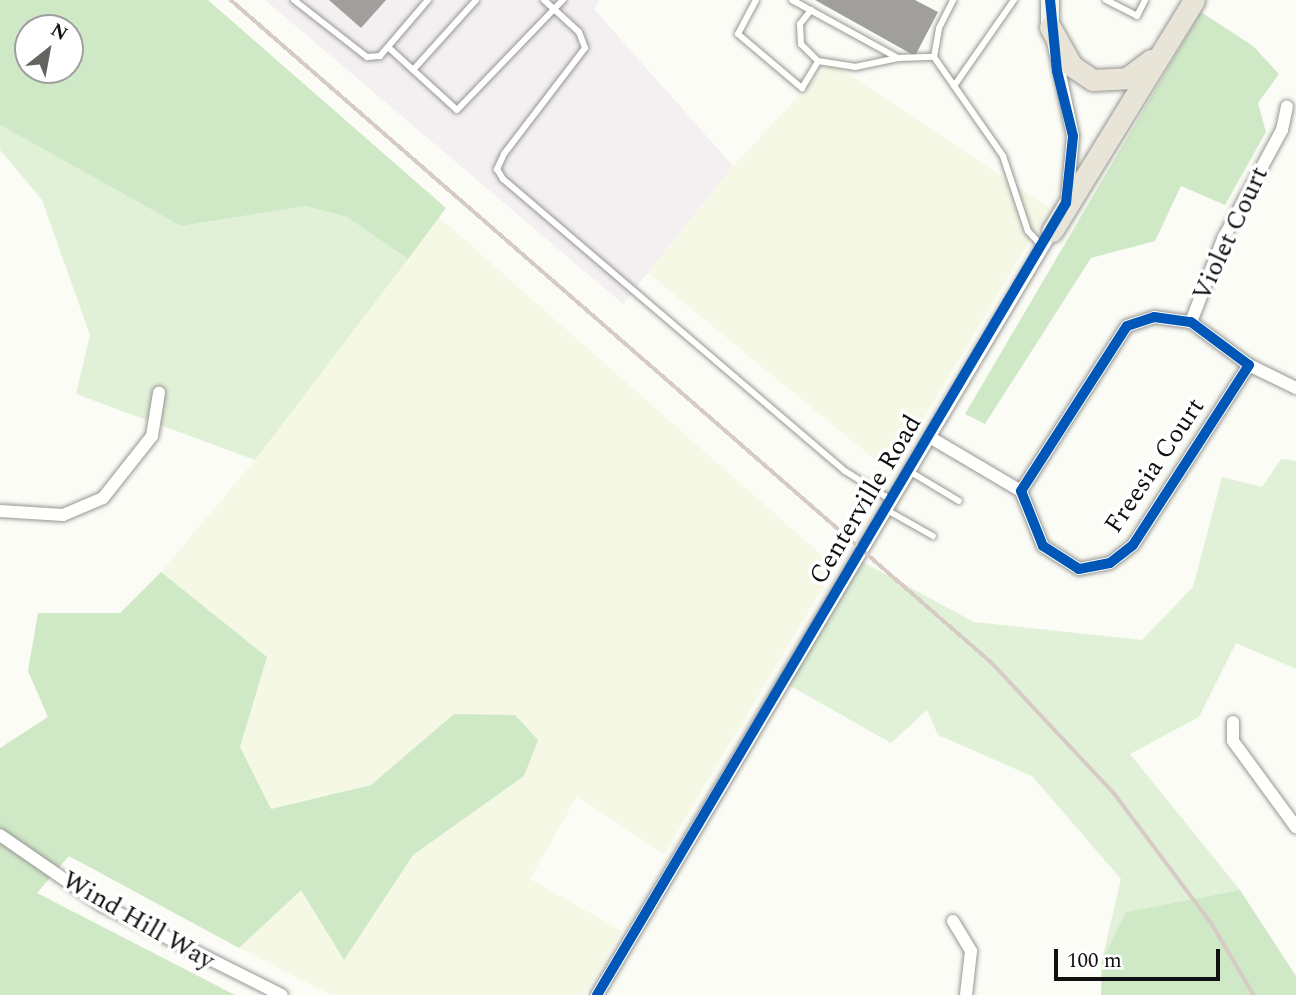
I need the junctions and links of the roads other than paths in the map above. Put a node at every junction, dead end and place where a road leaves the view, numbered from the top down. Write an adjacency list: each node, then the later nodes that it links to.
1 (294, 0): 18 (lane)
2 (428, 0): 18 (lane)
3 (476, 0): 22 (lane)
4 (544, 0): 14 (lane)
5 (563, 0): 14 (lane)
6 (756, 0): 21 (lane)
7 (792, 0): 15 (lane)
8 (953, 0): 19 (lane)
9 (1014, 0): 23 (lane)
10 (1050, 0): 16 (street, Centerville Road)
11 (1107, 0): 12 (lane)
12 (1145, 0)
13 (1189, 5): 17 (highway)
14 (554, 10): 22 (lane); 34 (lane)
15 (811, 10): 20 (lane); 21 (lane)
16 (1051, 27): 17 (highway); 25 (street, Centerville Road)
17 (1168, 44): 25 (highway)
18 (388, 47): 22 (lane)
19 (934, 57): 20 (lane); 23 (lane)
20 (898, 58): 21 (lane)
21 (818, 61)
22 (413, 70)
23 (954, 86): 25 (lane)
24 (1287, 107): 26 (street, Violet Court)
25 (1048, 239): 30 (street, Centerville Road)
26 (1191, 322): 27 (street); 32 (street)
27 (1249, 365): 28 (street); 32 (street, Freesia Court)
28 (1296, 388)
29 (159, 393): 35 (street)
30 (931, 438): 31 (street, Centerville Road); 32 (street)
31 (909, 471): 33 (lane); 34 (street, Centerville Road)
32 (1021, 491)
33 (959, 501)
34 (888, 505): 36 (lane); 42 (street, Centerville Road)
35 (0, 511)
36 (933, 537)
37 (1233, 722): 38 (street)
38 (1296, 827)
39 (0, 835): 41 (street, Wind Hill Way)
40 (953, 921): 43 (street)
41 (282, 995)
42 (597, 995)
43 (966, 995)

